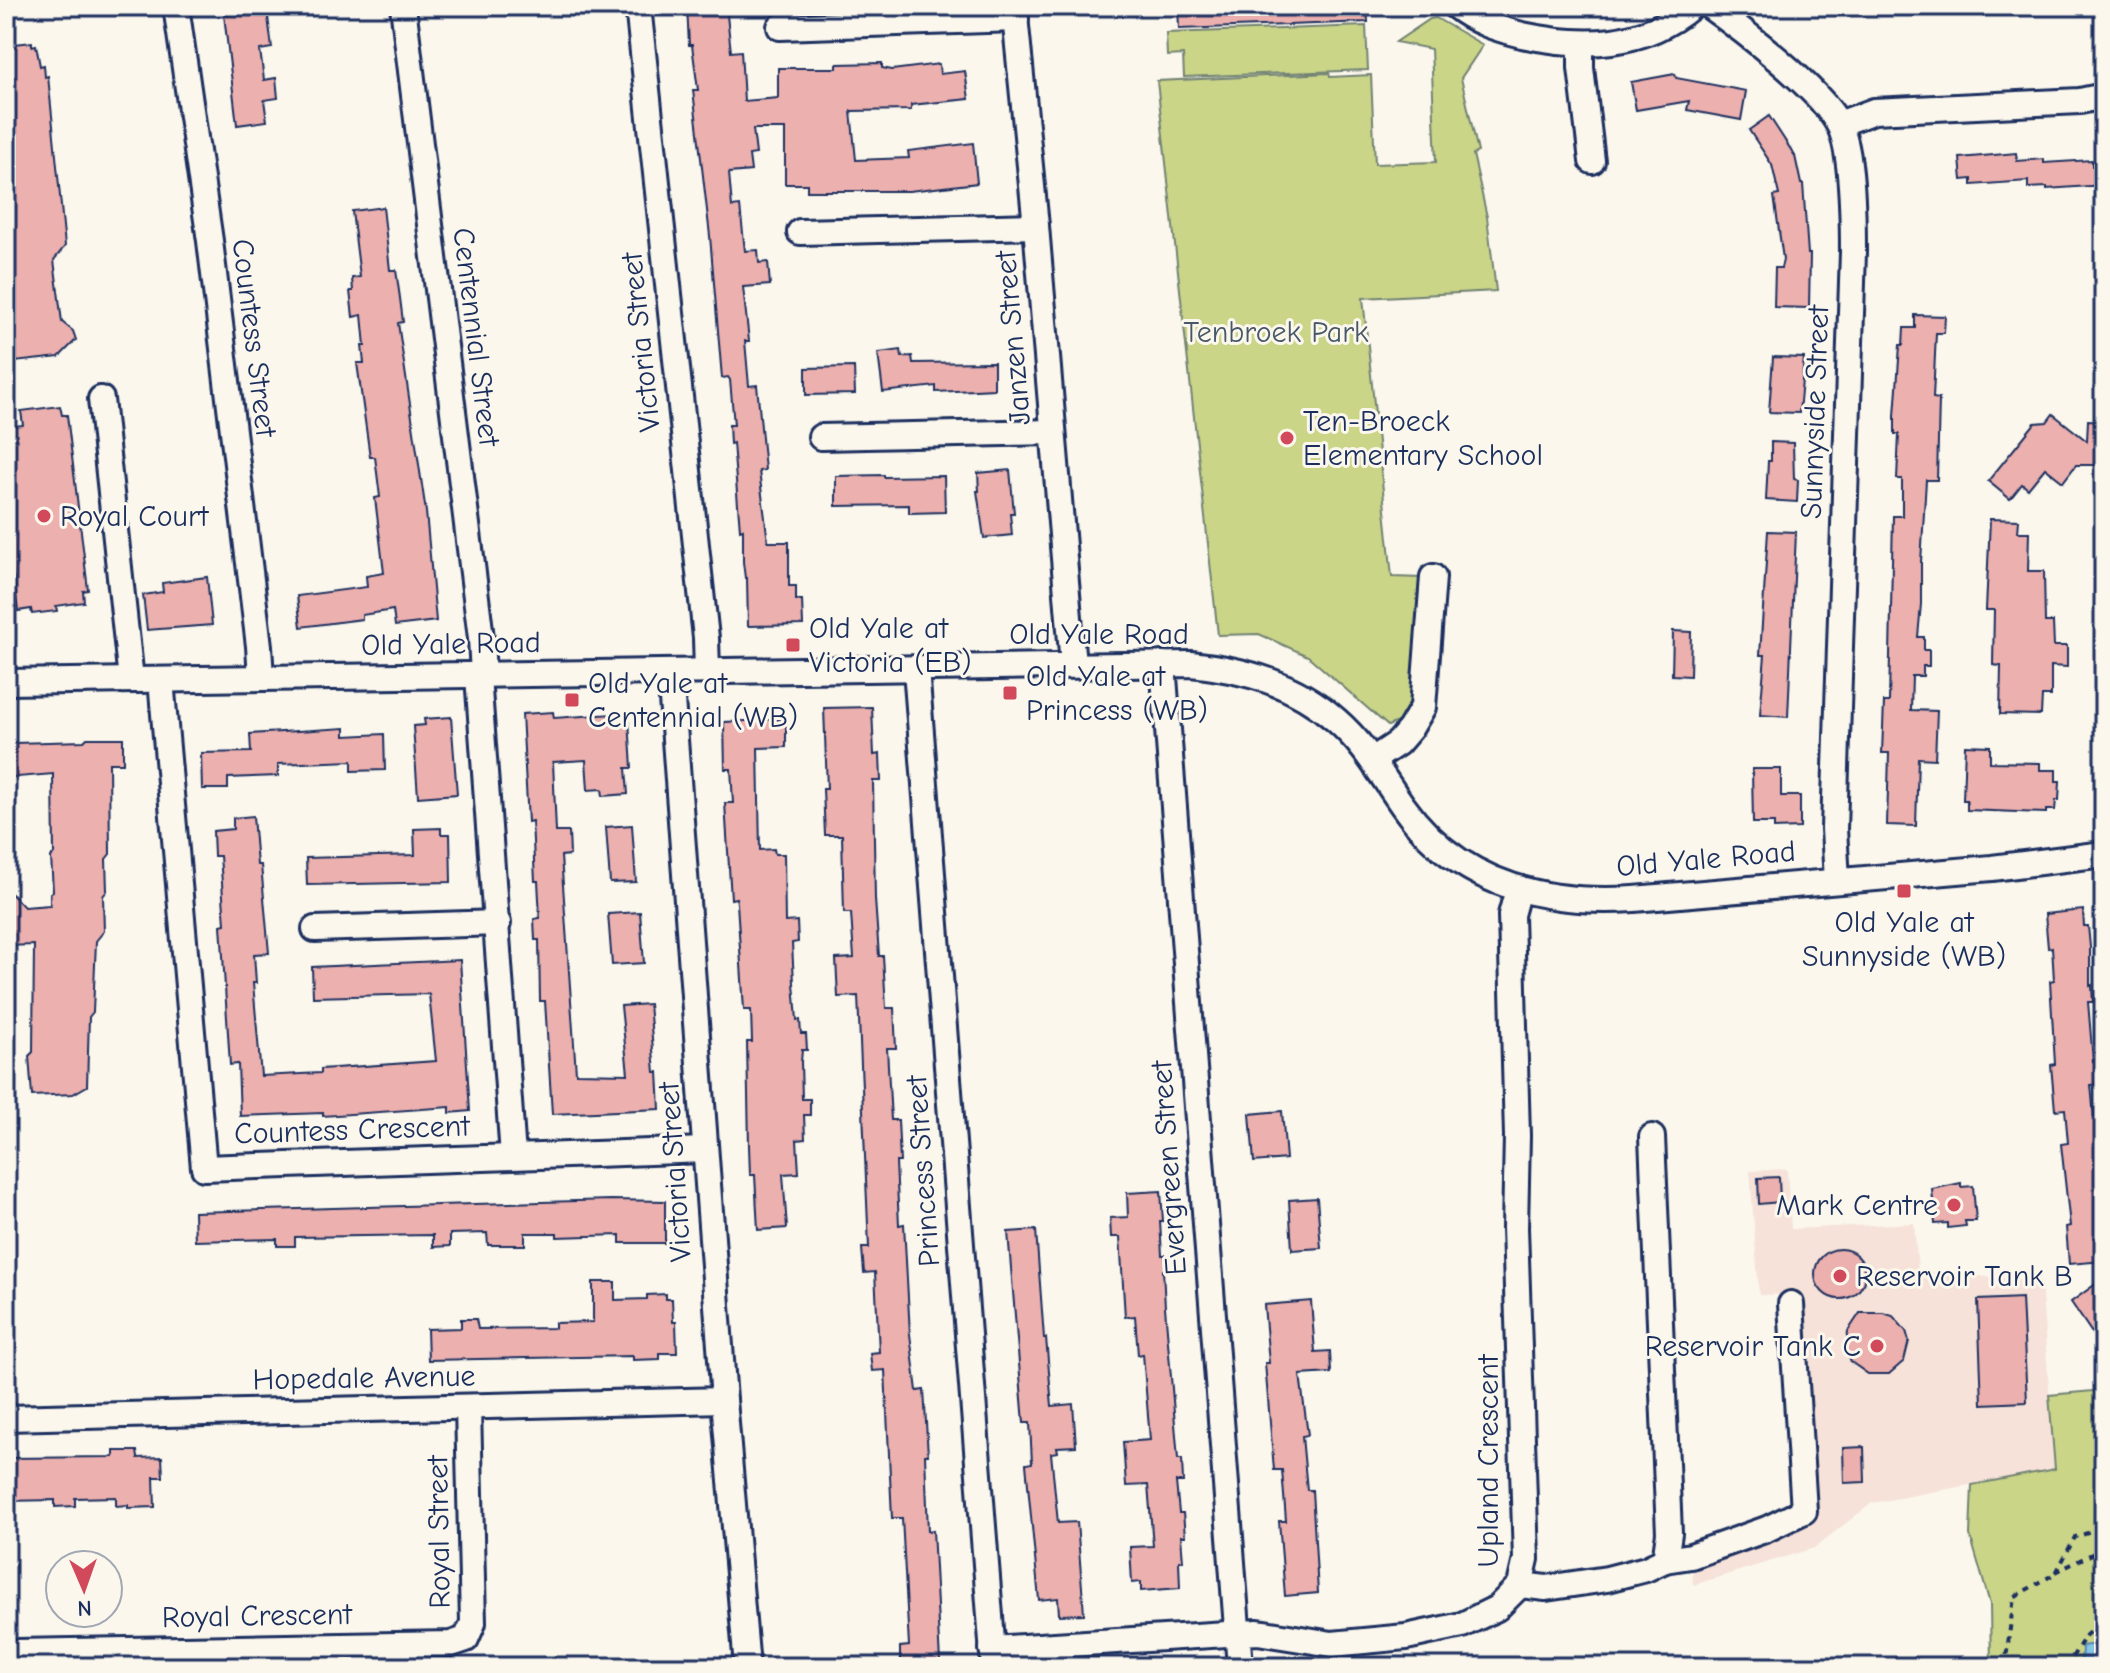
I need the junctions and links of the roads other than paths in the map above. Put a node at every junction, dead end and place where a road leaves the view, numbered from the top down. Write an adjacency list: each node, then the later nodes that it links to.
1 (176, 6): 25 (street, Countess Street)
2 (403, 6): 24 (street, Centennial Street)
3 (638, 6): 22 (street, Victoria Street)
4 (1455, 6): 9 (street)
5 (1692, 6): 9 (street)
6 (1709, 6): 11 (street)
7 (1015, 13): 8 (street); 13 (street, Janzen Street)
8 (780, 27)
9 (1581, 45): 12 (street)
10 (2104, 96): 11 (street)
11 (1839, 124): 31 (street, Sunnyside Street)
12 (1592, 161)
13 (1036, 226): 14 (street); 16 (street, Janzen Street)
14 (800, 232)
15 (101, 399): 26 (street)
16 (1053, 432): 17 (street); 20 (street, Janzen Street)
17 (821, 437)
18 (1433, 577): 29 (street)
19 (1163, 664): 20 (street, Old Yale Road); 29 (street, Old Yale Road); 44 (street, Evergreen Street)
20 (1073, 665): 21 (street, Old Yale Road)
21 (916, 669): 22 (street, Old Yale Road); 46 (street, Princess Street)
22 (707, 671): 23 (street, Old Yale Road)
23 (670, 672): 24 (street, Old Yale Road); 36 (street, Victoria Street)
24 (480, 676): 25 (street, Old Yale Road); 33 (street, Centennial Street)
25 (261, 678): 27 (street, Old Yale Road)
26 (131, 680): 27 (street, Old Yale Road); 28 (street, Old Yale Road)
27 (161, 680): 37 (street, Countess Crescent)
28 (6, 682)
29 (1374, 759): 32 (street, Old Yale Road)
30 (2104, 854): 31 (street, Old Yale Road)
31 (1837, 880): 32 (street, Old Yale Road)
32 (1518, 889): 43 (street, Upland Crescent)
33 (498, 923): 34 (street); 37 (street, Centennial Street)
34 (315, 929)
35 (1652, 1137): 42 (street)
36 (705, 1150): 37 (street, Countess Crescent); 39 (street, Victoria Street)
37 (513, 1156)
38 (1791, 1304): 42 (street)
39 (724, 1400): 40 (street, Hopedale Avenue); 48 (street, Victoria Street)
40 (468, 1407): 41 (street, Hopedale Avenue); 45 (street, Royal Street)
41 (6, 1418)
42 (1665, 1560): 43 (street)
43 (1520, 1585): 44 (street, Upland Crescent)
44 (1238, 1633): 46 (street, Upland Crescent); 49 (street, Evergreen Street)
45 (451, 1644): 47 (street, Royal Crescent)
46 (993, 1658)
47 (16, 1660)
48 (747, 1667)
49 (1240, 1667)

